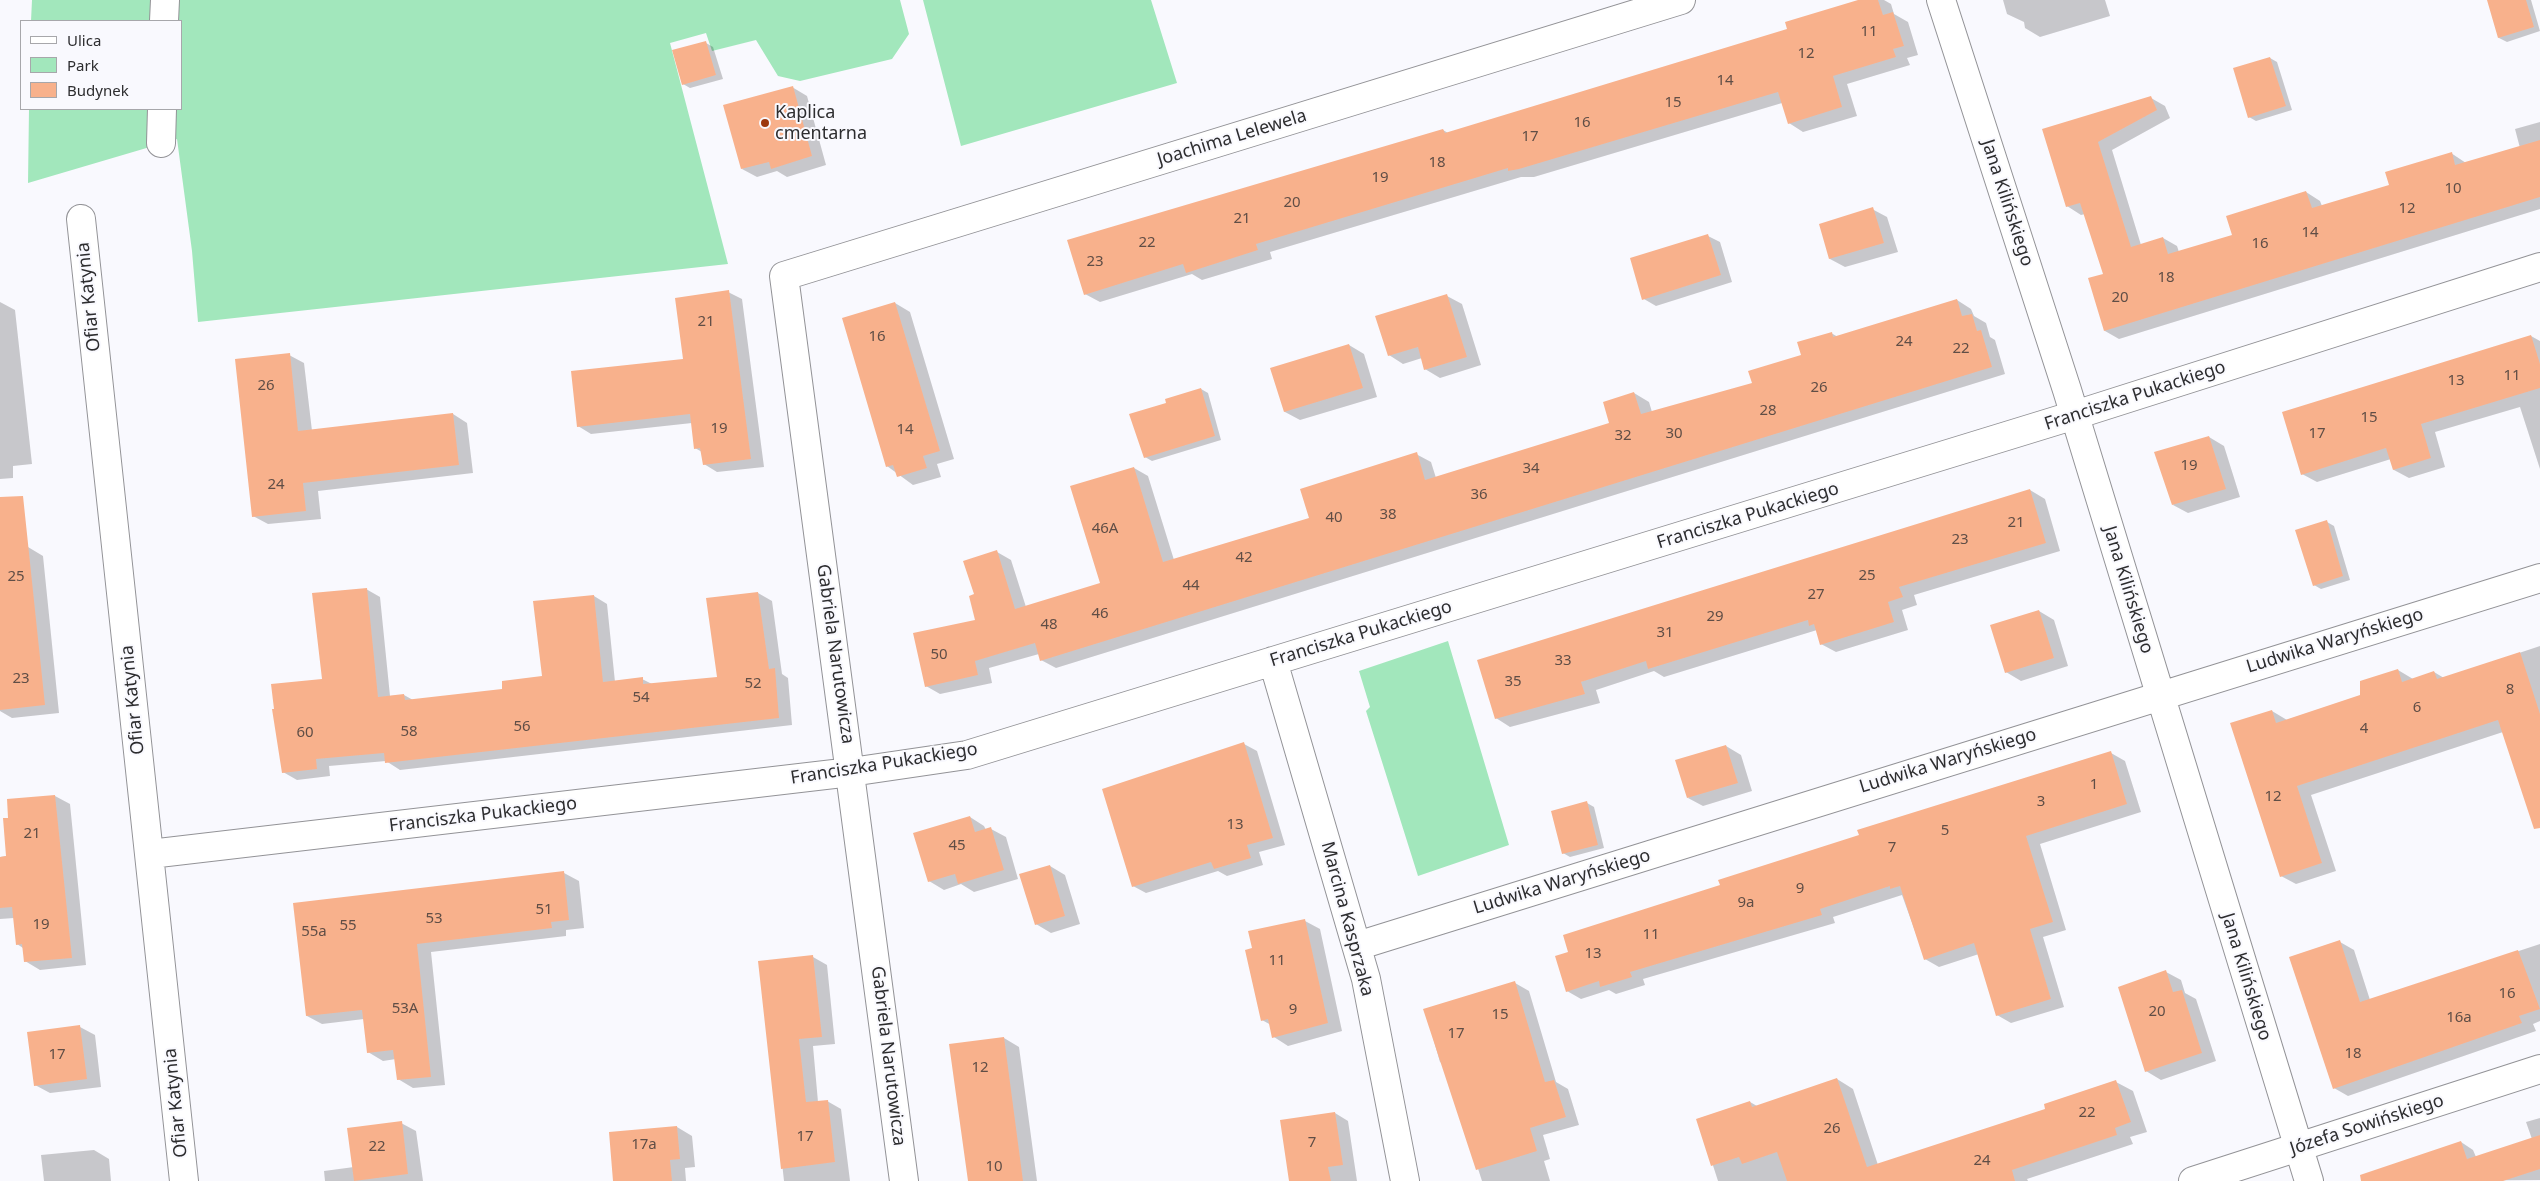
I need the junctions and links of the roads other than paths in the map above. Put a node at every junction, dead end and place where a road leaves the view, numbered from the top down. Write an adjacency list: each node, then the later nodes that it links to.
1 (165, 0): 4 (street)
2 (1680, 0): 9 (street, Joachima Lelewela)
3 (1942, 0): 10 (street, Jana Kilińskiego)
4 (164, 20)
5 (162, 110): 6 (street)
6 (160, 143)
7 (80, 219): 15 (street, Ofiar Katynia)
8 (2540, 267): 10 (street, Franciszka Pukackiego)
9 (784, 276): 14 (street, Gabriela Narutowicza)
10 (2075, 415): 12 (street, Franciszka Pukackiego); 13 (street, Jana Kilińskiego)
11 (2540, 578): 13 (street, Ludwika Waryńskiego)
12 (1273, 660): 14 (street, Franciszka Pukackiego); 16 (street, Marcina Kasprzaka)
13 (2160, 695): 16 (street, Ludwika Waryńskiego); 18 (street, Jana Kilińskiego)
14 (851, 772): 15 (street, Franciszka Pukackiego); 20 (street, Gabriela Narutowicza)
15 (150, 854): 19 (street, Ofiar Katynia)
16 (1357, 946): 21 (street, Marcina Kasprzaka)
17 (2540, 1069): 18 (street, Józefa Sowińskiego)
18 (2297, 1147): 22 (street, Józefa Sowińskiego); 23 (street, Jana Kilińskiego)
19 (184, 1181)
20 (904, 1181)
21 (1405, 1181)
22 (2193, 1181)
23 (2309, 1181)

